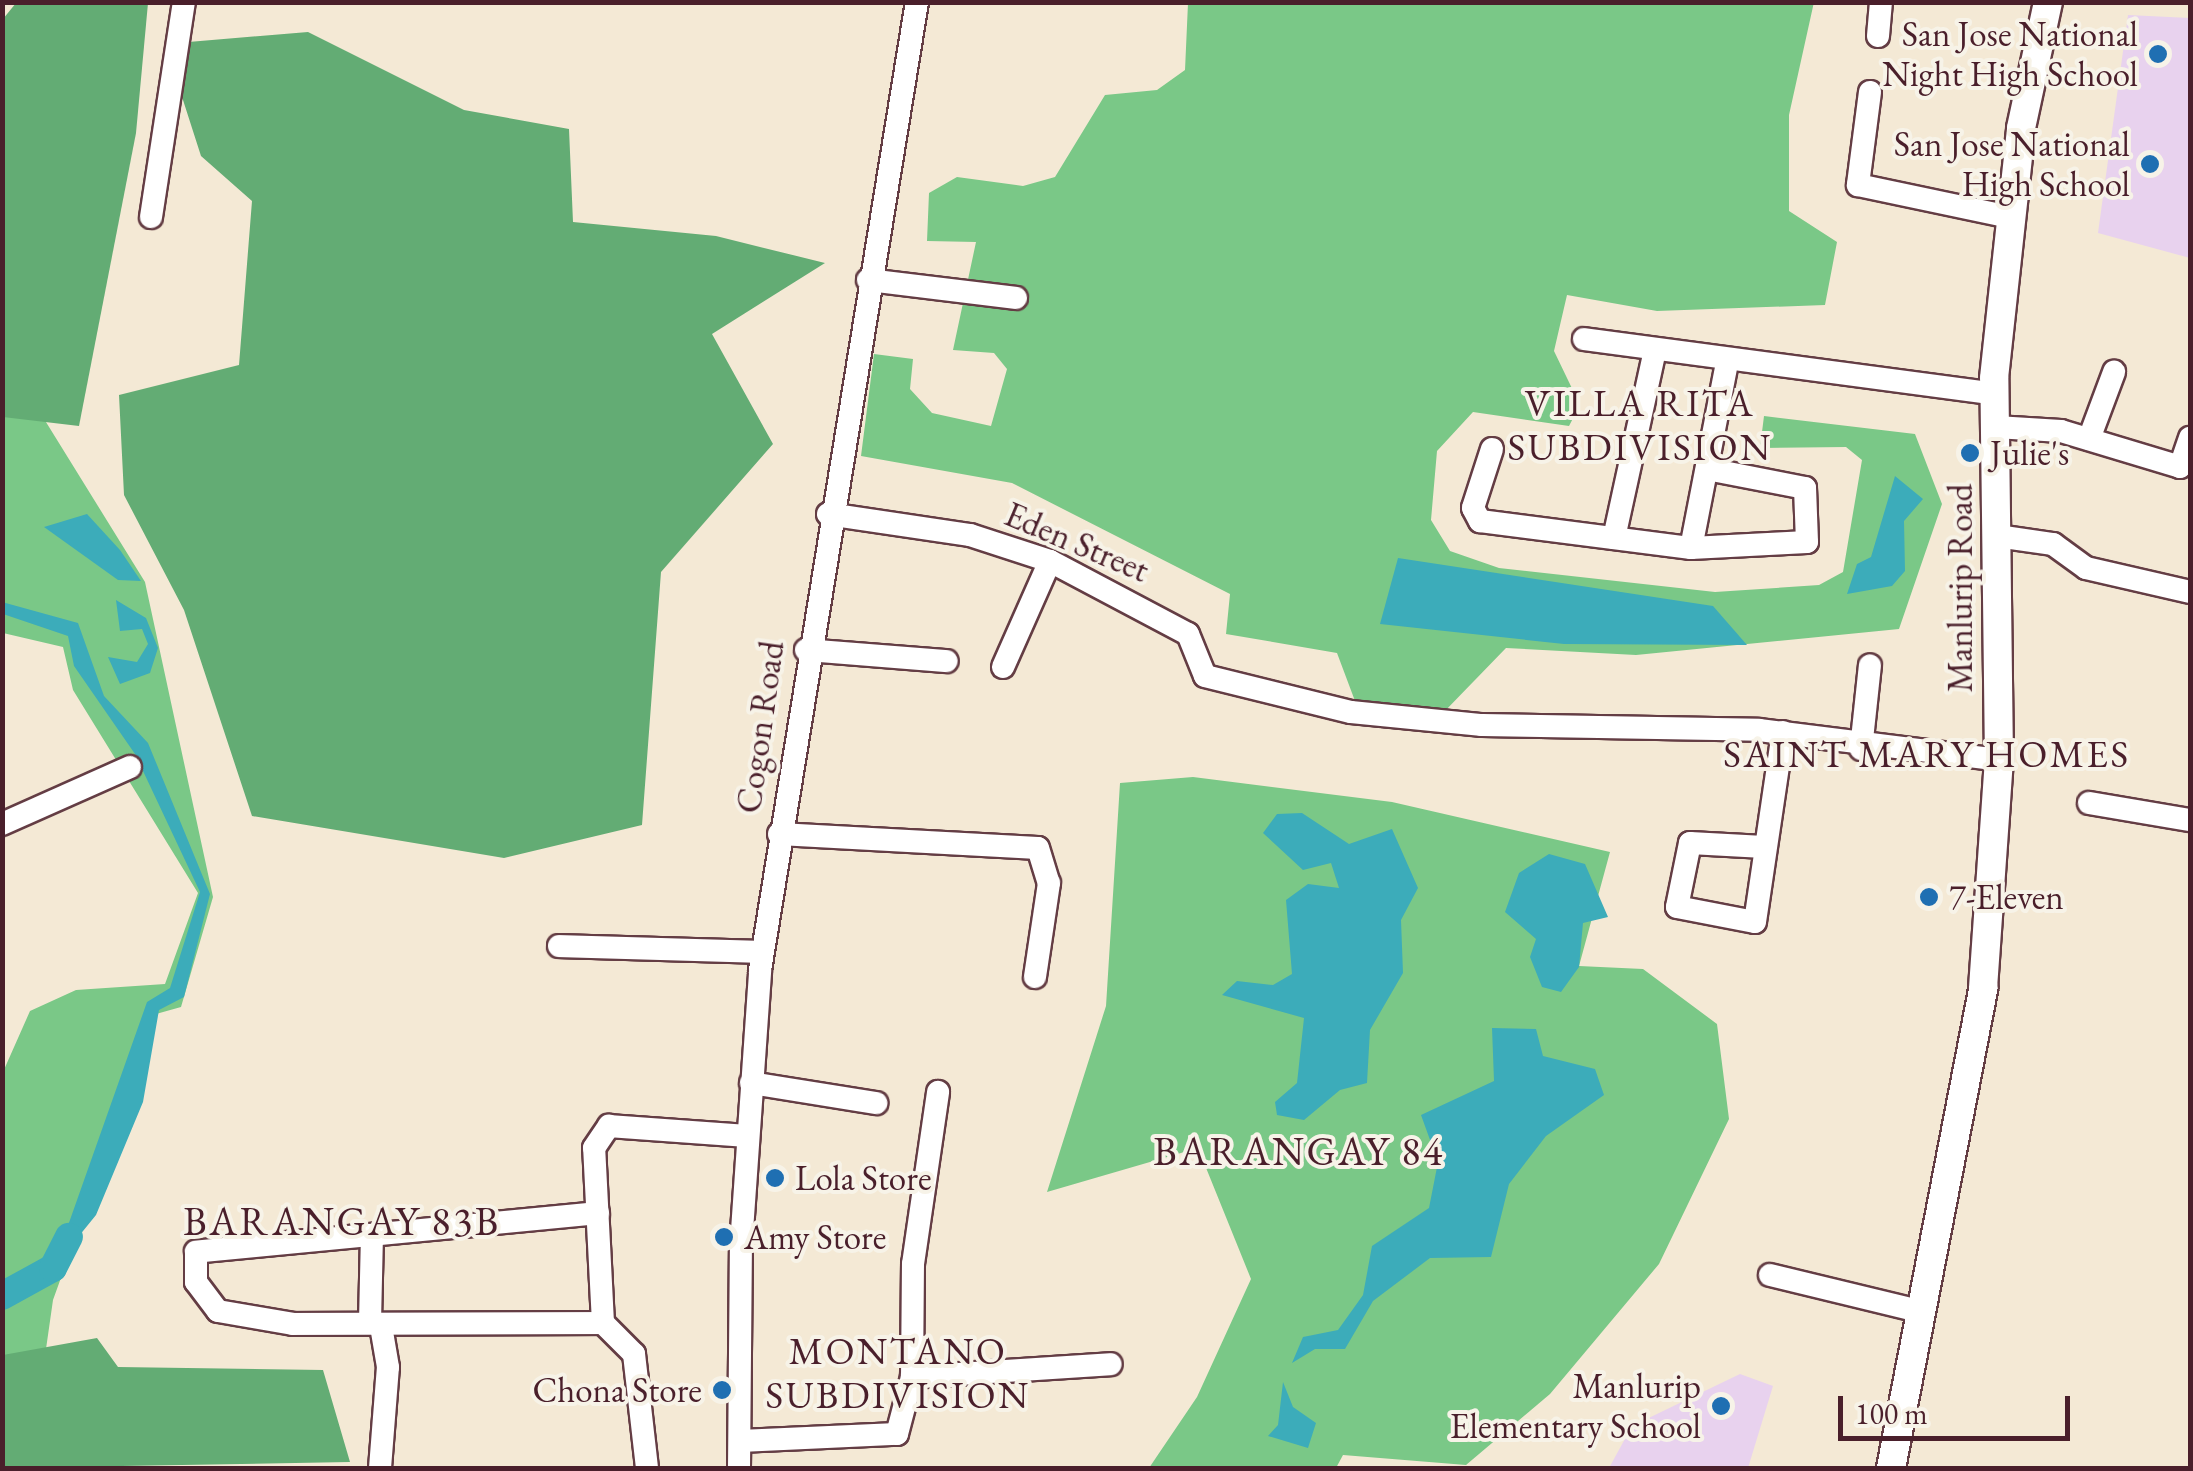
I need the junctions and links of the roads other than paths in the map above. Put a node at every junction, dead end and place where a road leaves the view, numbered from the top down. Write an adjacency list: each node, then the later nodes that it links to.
1 (184, 2): 7 (street)
2 (917, 2): 9 (street, Cogon Road)
3 (1881, 2): 5 (street)
4 (2048, 2): 8 (main road, Manlurip Road)
5 (1878, 36)
6 (1870, 92): 8 (street)
7 (151, 217)
8 (2010, 217): 15 (main road, Manlurip Road)
9 (868, 280): 10 (street); 21 (street, Cogon Road)
10 (1016, 298)
11 (1584, 339): 12 (street)
12 (1654, 354): 13 (street); 23 (street)
13 (1726, 362): 15 (street); 20 (street)
14 (2114, 372): 18 (street)
15 (1994, 386): 16 (main road, Manlurip Road)
16 (1996, 427): 18 (street); 22 (main road, Manlurip Road)
17 (2190, 438): 18 (street)
18 (2089, 439)
19 (1492, 449): 23 (street)
20 (1707, 468): 24 (street); 24 (street)
21 (828, 514): 25 (street, Eden Street); 27 (street, Cogon Road)
22 (1997, 536): 26 (street); 33 (main road, Manlurip Road)
23 (1614, 538): 24 (street)
24 (1691, 548)
25 (1050, 561): 30 (street); 31 (street, Eden Street)
26 (2190, 592)
27 (806, 650): 28 (street); 38 (street, Cogon Road)
28 (946, 662)
29 (1870, 665): 32 (street)
30 (1003, 666)
31 (1784, 732): 32 (street); 39 (street)
32 (1861, 749): 33 (street)
33 (1998, 760): 50 (main road, Manlurip Road)
34 (130, 767): 37 (street)
35 (2089, 803): 36 (street)
36 (2190, 820)
37 (2, 824)
38 (779, 834): 41 (street, Cogon Road); 42 (street)
39 (1764, 846): 39 (street)
40 (559, 946): 41 (street)
41 (762, 952): 43 (street, Cogon Road)
42 (1035, 977)
43 (751, 1083): 45 (street); 46 (street, Cogon Road)
44 (938, 1092): 54 (street)
45 (876, 1103)
46 (747, 1136): 47 (street); 55 (street, Cogon Road)
47 (598, 1213): 48 (street); 51 (street)
48 (372, 1237): 52 (street); 52 (street)
49 (1770, 1275): 50 (street)
50 (1923, 1312): 59 (main road, Manlurip Road)
51 (602, 1323): 52 (street); 57 (street)
52 (376, 1324): 56 (street)
53 (1111, 1364): 54 (street)
54 (912, 1377): 55 (street)
55 (740, 1441): 58 (street, Cogon Road)
56 (380, 1468)
57 (647, 1468)
58 (739, 1468)
59 (1890, 1468)

